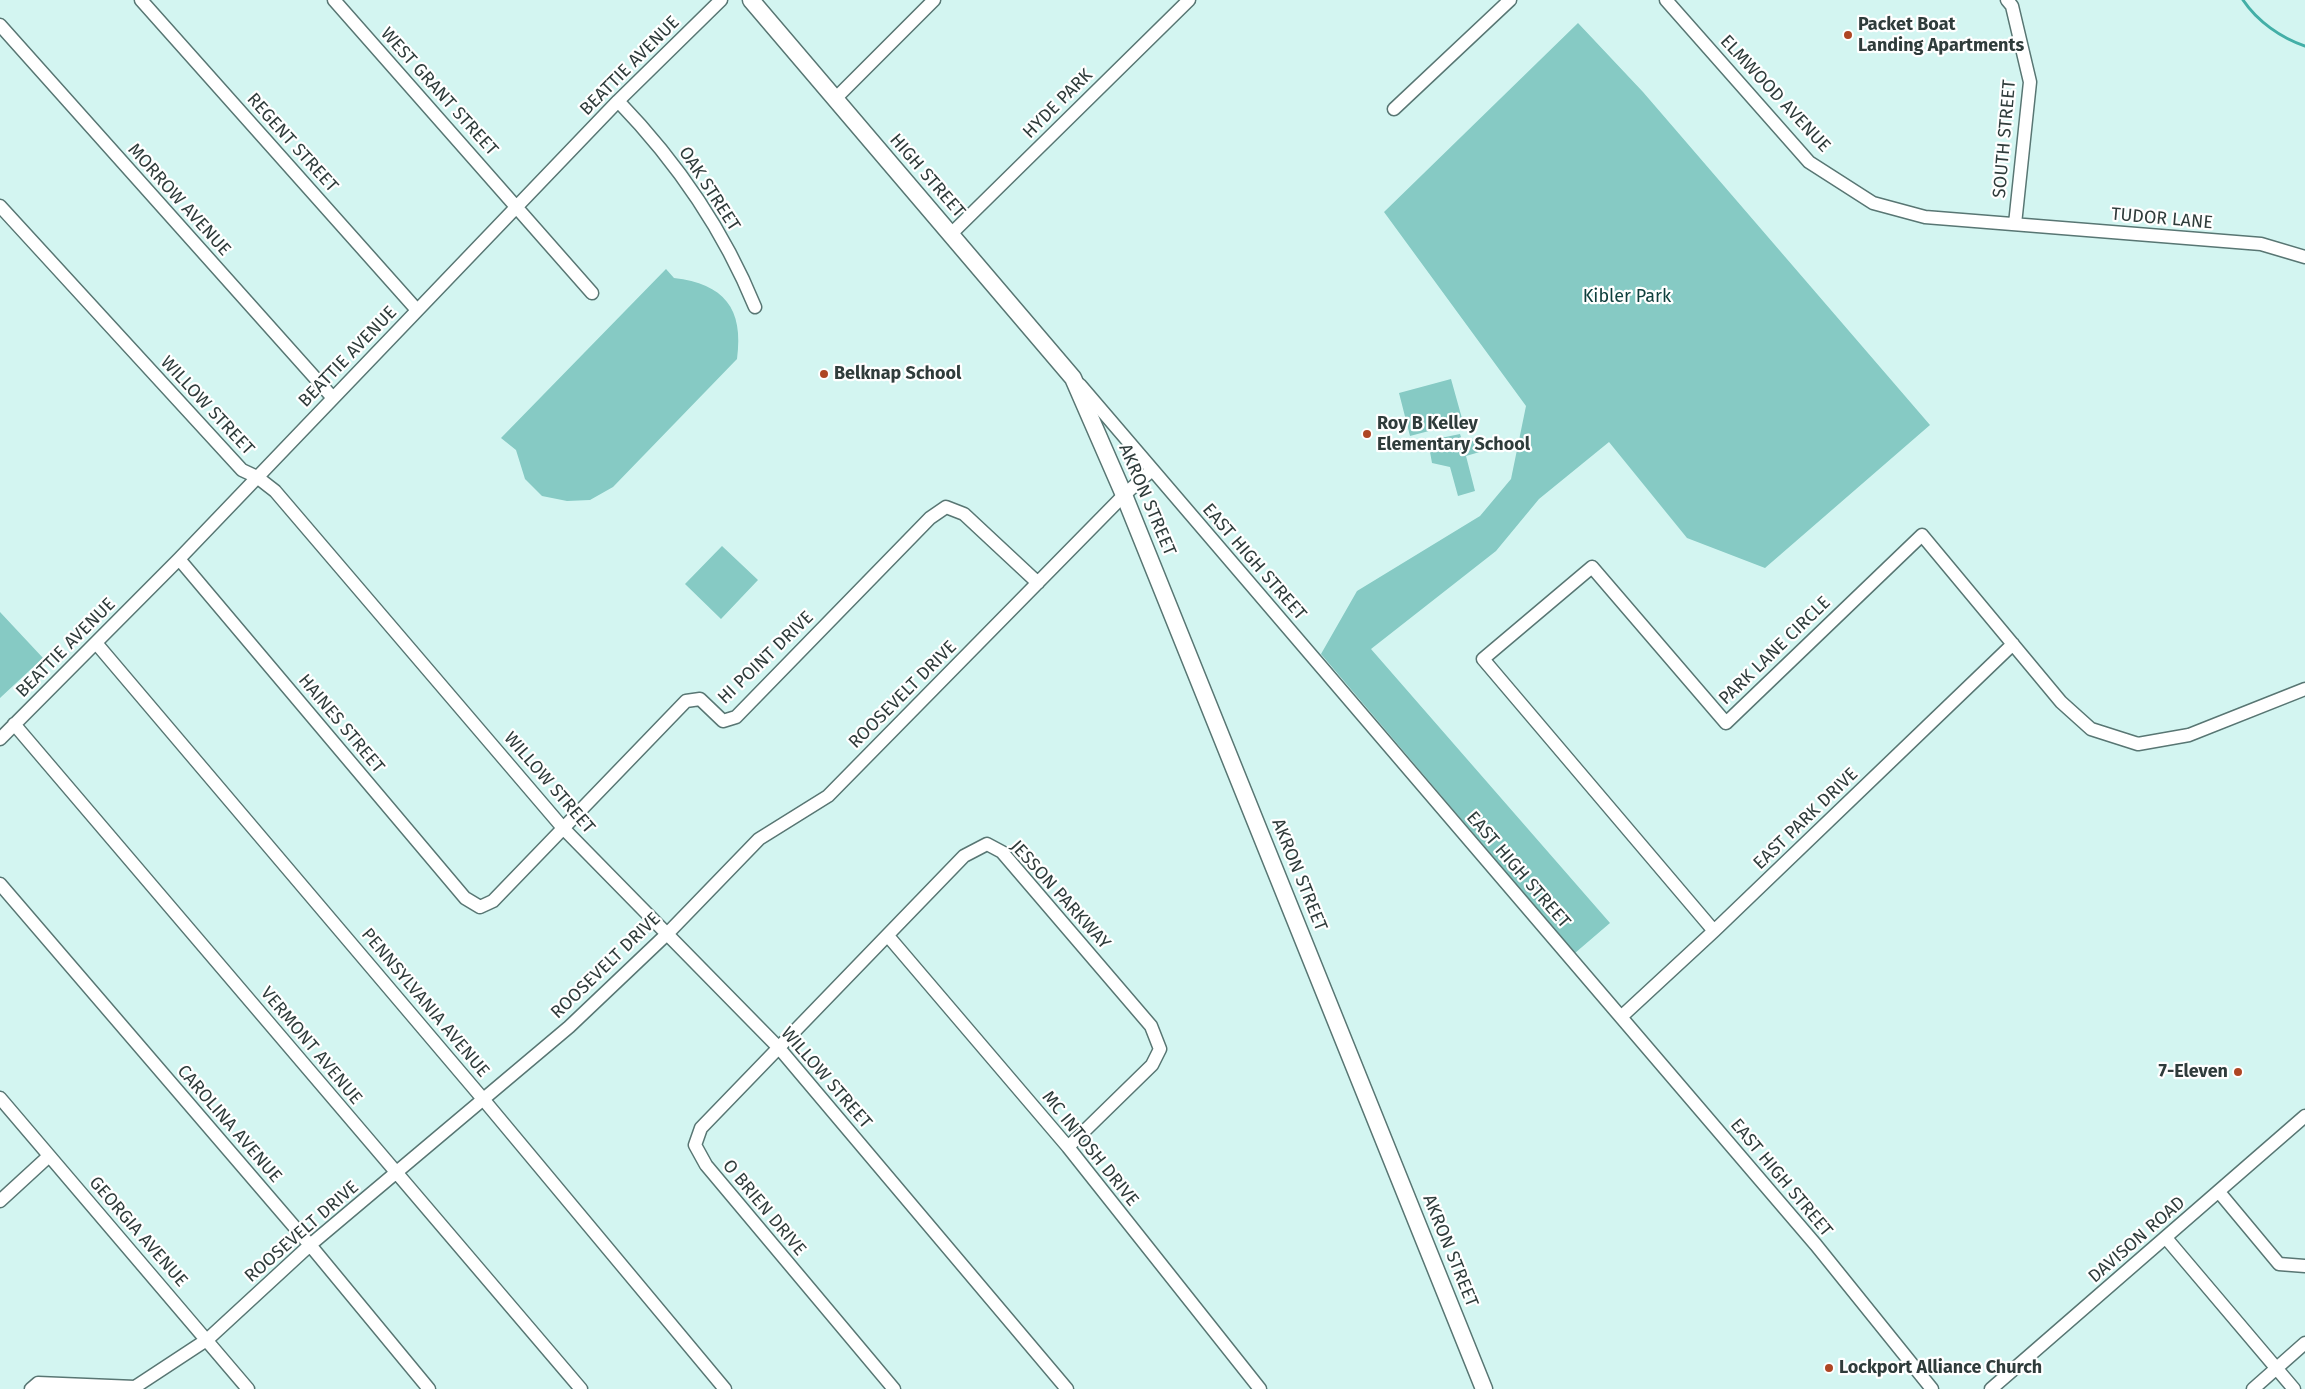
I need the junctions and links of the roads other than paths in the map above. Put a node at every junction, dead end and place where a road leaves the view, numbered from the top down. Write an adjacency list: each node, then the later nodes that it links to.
1 (141, 0): 21 (street, REGENT STREET)
2 (334, 0): 15 (street, WEST GRANT STREET)
3 (721, 0): 12 (street, BEATTIE AVENUE)
4 (751, 0): 11 (main road, HIGH STREET)
5 (934, 0): 11 (street)
6 (1189, 0): 17 (street, HYDE PARK)
7 (1510, 0): 13 (street)
8 (1666, 0): 16 (street, ELMWOOD AVENUE)
9 (2007, 0): 16 (street, SOUTH STREET)
10 (0, 25): 23 (street, MORROW AVENUE)
11 (835, 99): 17 (main road, HIGH STREET)
12 (618, 101): 15 (street, BEATTIE AVENUE); 20 (street, OAK STREET)
13 (1394, 108)
14 (0, 206): 25 (street, WILLOW STREET)
15 (517, 207): 19 (street, WEST GRANT STREET); 21 (street, BEATTIE AVENUE)
16 (2015, 224): 18 (street, TUDOR LANE)
17 (951, 234): 22 (main road, HIGH STREET)
18 (2305, 257)
19 (592, 293)
20 (755, 307)
21 (417, 310): 23 (street, BEATTIE AVENUE)
22 (1073, 378): 24 (street, EAST HIGH STREET); 26 (main road, AKRON STREET)
23 (333, 398): 25 (street, BEATTIE AVENUE)
24 (1152, 470): 26 (street, ROOSEVELT DRIVE); 40 (street, EAST HIGH STREET)
25 (257, 477): 27 (street, BEATTIE AVENUE); 34 (street, WILLOW STREET)
26 (1124, 495): 28 (street, ROOSEVELT DRIVE); 65 (main road, AKRON STREET)
27 (179, 559): 29 (street, BEATTIE AVENUE); 36 (street, HAINES STREET)
28 (1038, 583): 34 (street, HI POINT DRIVE); 38 (street, ROOSEVELT DRIVE)
29 (96, 643): 32 (street, BEATTIE AVENUE); 43 (street, PENNSYLVANIA AVENUE)
30 (2013, 644): 31 (street, PARK LANE CIRCLE); 37 (street, EAST PARK DRIVE); 37 (street, PARK LANE CIRCLE)
31 (2305, 690)
32 (14, 724): 33 (street, BEATTIE AVENUE); 47 (street, VERMONT AVENUE)
33 (0, 739)
34 (563, 828): 36 (street, HI POINT DRIVE); 38 (street, WILLOW STREET)
35 (0, 884): 51 (street, CAROLINA AVENUE)
36 (480, 907)
37 (1714, 931): 40 (street, EAST PARK DRIVE)
38 (668, 933): 41 (street, WILLOW STREET); 43 (street, ROOSEVELT DRIVE)
39 (888, 936): 41 (street, JESSON PARKWAY); 45 (street, MC INTOSH DRIVE); 45 (street, JESSON PARKWAY)
40 (1621, 1017): 66 (street, EAST HIGH STREET)
41 (779, 1048): 62 (street, O BRIEN DRIVE); 63 (street, WILLOW STREET)
42 (0, 1098): 46 (street, GEORGIA AVENUE)
43 (483, 1099): 47 (street, ROOSEVELT DRIVE); 61 (street, PENNSYLVANIA AVENUE)
44 (2305, 1116): 48 (street, DAVISON ROAD)
45 (1068, 1147): 64 (street, MC INTOSH DRIVE)
46 (49, 1156): 49 (street); 53 (street, GEORGIA AVENUE)
47 (397, 1174): 51 (street, ROOSEVELT DRIVE); 60 (street, VERMONT AVENUE)
48 (2219, 1192): 50 (street, DAVISON ROAD); 52 (street)
49 (0, 1201)
50 (2166, 1238): 55 (street); 67 (street, DAVISON ROAD)
51 (310, 1245): 53 (street, ROOSEVELT DRIVE); 59 (street, CAROLINA AVENUE)
52 (2305, 1266)
53 (208, 1339): 56 (street, ROOSEVELT DRIVE); 58 (street, GEORGIA AVENUE)
54 (2305, 1343): 55 (street)
55 (2275, 1368): 68 (street); 69 (street)
56 (135, 1388): 57 (street, ROOSEVELT DRIVE)
57 (32, 1389)
58 (248, 1389)
59 (429, 1389)
60 (581, 1389)
61 (725, 1389)
62 (894, 1389)
63 (1067, 1389)
64 (1260, 1389)
65 (1484, 1389)
66 (1932, 1389)
67 (1990, 1389)
68 (2253, 1389)
69 (2294, 1389)

